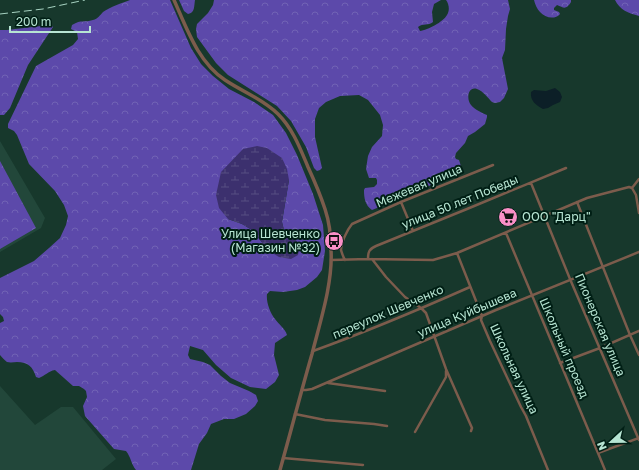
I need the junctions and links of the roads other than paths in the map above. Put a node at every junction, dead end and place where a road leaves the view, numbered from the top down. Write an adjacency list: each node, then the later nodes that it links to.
1 (174, 0): 17 (street)
2 (493, 165): 7 (street, Межевая улица)
3 (566, 168): 5 (street, улица 50 лет Победы)
4 (639, 179): 6 (street)
5 (531, 183): 10 (street, Пионерская улица); 11 (street, улица 50 лет Победы)
6 (632, 188): 8 (street); 9 (street)
7 (401, 202): 11 (street); 18 (street, Межевая улица)
8 (577, 202): 10 (street); 19 (street)
9 (639, 213)
10 (544, 216): 12 (street); 20 (street, Пионерская улица)
11 (413, 231): 15 (street, улица 50 лет Победы)
12 (506, 233): 14 (street); 22 (street, Школьный проезд)
13 (639, 252): 19 (street, улица Куйбышева)
14 (457, 253): 16 (street); 21 (street, Школьная улица)
15 (368, 259): 16 (street); 18 (street)
16 (372, 259): 23 (street)
17 (331, 260): 18 (street); 29 (street)
18 (345, 260)
19 (602, 266): 20 (street, улица Куйбышева); 26 (street)
20 (570, 280): 22 (street, улица Куйбышева); 28 (street, Пионерская улица)
21 (470, 287): 23 (street, переулок Шевченко); 24 (street, Школьная улица)
22 (532, 295): 24 (street, улица Куйбышева); 31 (street, Школьный проезд)
23 (421, 308): 27 (street); 29 (street, переулок Шевченко)
24 (482, 316): 27 (street, улица Куйбышева); 45 (street, Школьная улица)
25 (639, 332): 26 (street)
26 (630, 335): 28 (street); 30 (street)
27 (435, 336): 32 (street); 33 (street, улица Куйбышева)
28 (600, 348): 31 (street); 40 (street, Пионерская улица)
29 (312, 352): 34 (street)
30 (639, 356)
31 (560, 363): 41 (street, Школьный проезд)
32 (446, 369): 38 (street); 39 (street)
33 (326, 382): 34 (street, улица Куйбышева); 35 (street)
34 (302, 390): 36 (street)
35 (385, 391)
36 (295, 414): 37 (street); 42 (street)
37 (387, 426)
38 (471, 431)
39 (415, 432)
40 (639, 439): 41 (street)
41 (598, 453): 46 (street, Школьный проезд)
42 (283, 458): 43 (street); 44 (street)
43 (363, 464)
44 (280, 470)
45 (548, 470)
46 (604, 470)

